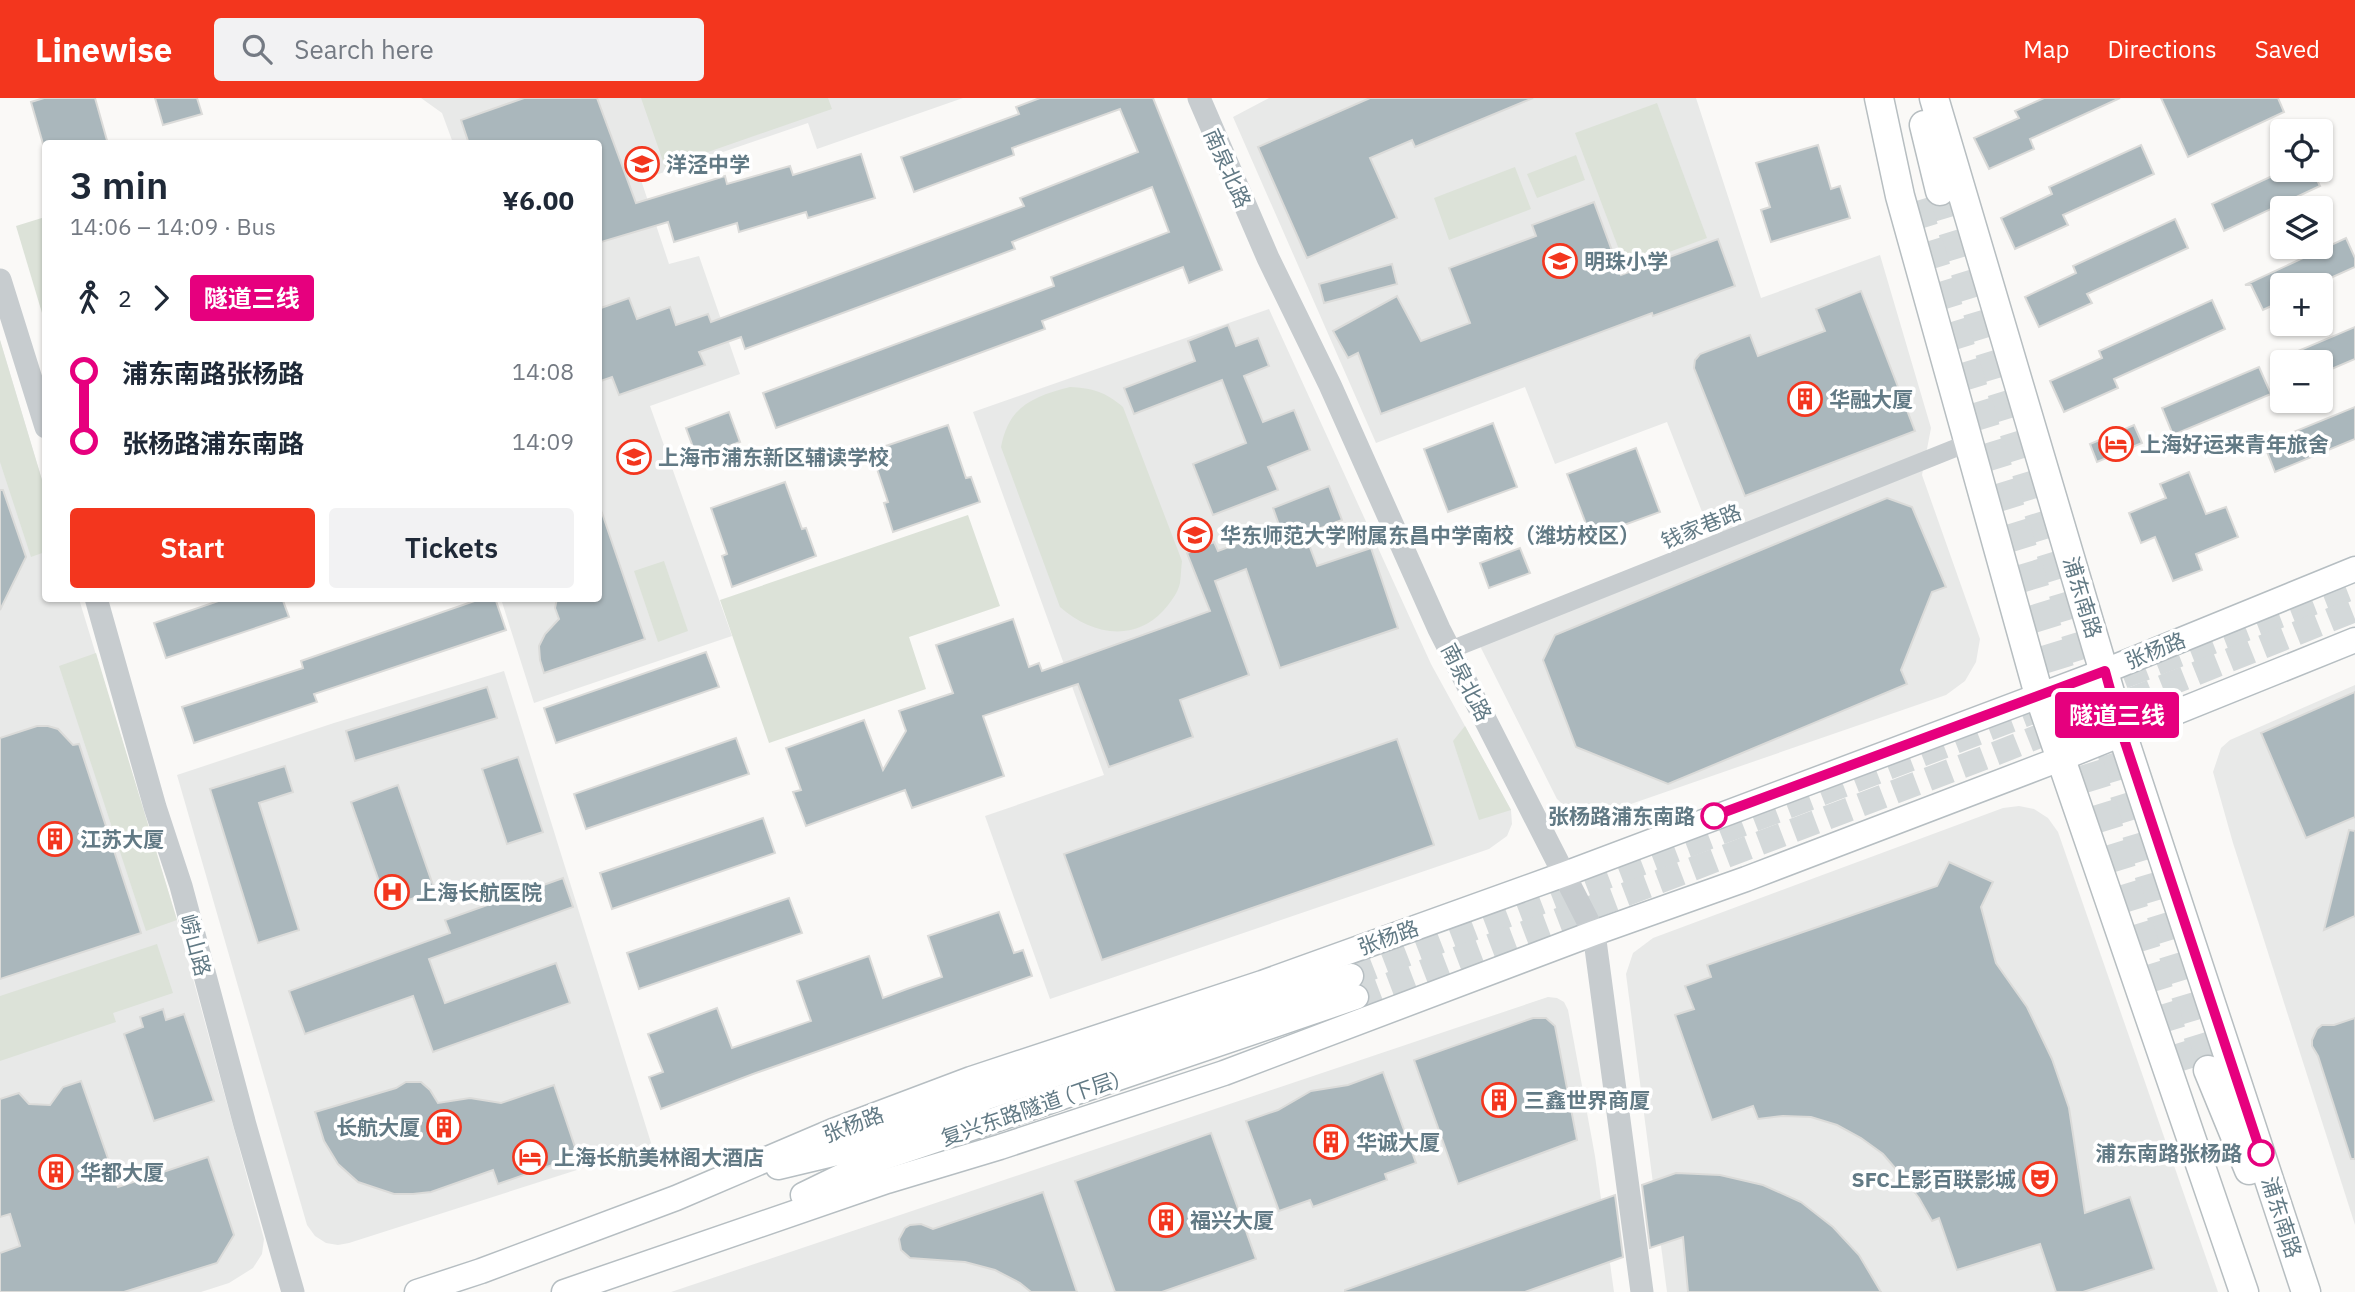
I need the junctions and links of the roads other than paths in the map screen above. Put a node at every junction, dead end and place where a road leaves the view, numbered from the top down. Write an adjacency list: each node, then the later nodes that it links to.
1 (1199, 98): 12 (street, 南泉北路)
2 (1879, 98): 8 (main road, 浦东南路)
3 (1889, 98): 4 (main road)
4 (1918, 98)
5 (1934, 98): 13 (main road, 浦东南路)
6 (0, 279): 7 (street)
7 (42, 414)
8 (1968, 443): 12 (street, 钱家巷路); 14 (main road, 浦东南路)
9 (2355, 569): 13 (main road, 张杨路)
10 (97, 602): 21 (street, 崂山路)
11 (2355, 640): 15 (main road)
12 (1450, 650): 17 (street, 南泉北路)
13 (2105, 671): 14 (main road, 张杨路); 15 (main road, 浦东南路)
14 (2039, 695): 16 (main road, 浦东南路); 17 (main road, 张杨路)
15 (2122, 733): 16 (main road); 27 (main road, 浦东南路)
16 (2060, 759): 18 (main road); 25 (main road, 浦东南路)
17 (1565, 874): 18 (street, 南泉北路); 19 (main road, 张杨路)
18 (1594, 933): 20 (main road); 24 (street, 南泉北路)
19 (699, 1187): 20 (main road, 复兴东路隧道 (下层)); 22 (main road, 张杨路)
20 (712, 1240): 23 (main road)
21 (293, 1292)
22 (417, 1292)
23 (564, 1292)
24 (1642, 1292)
25 (2247, 1292): 26 (main road, 浦东南路)
26 (2299, 1292)
27 (2306, 1292)

